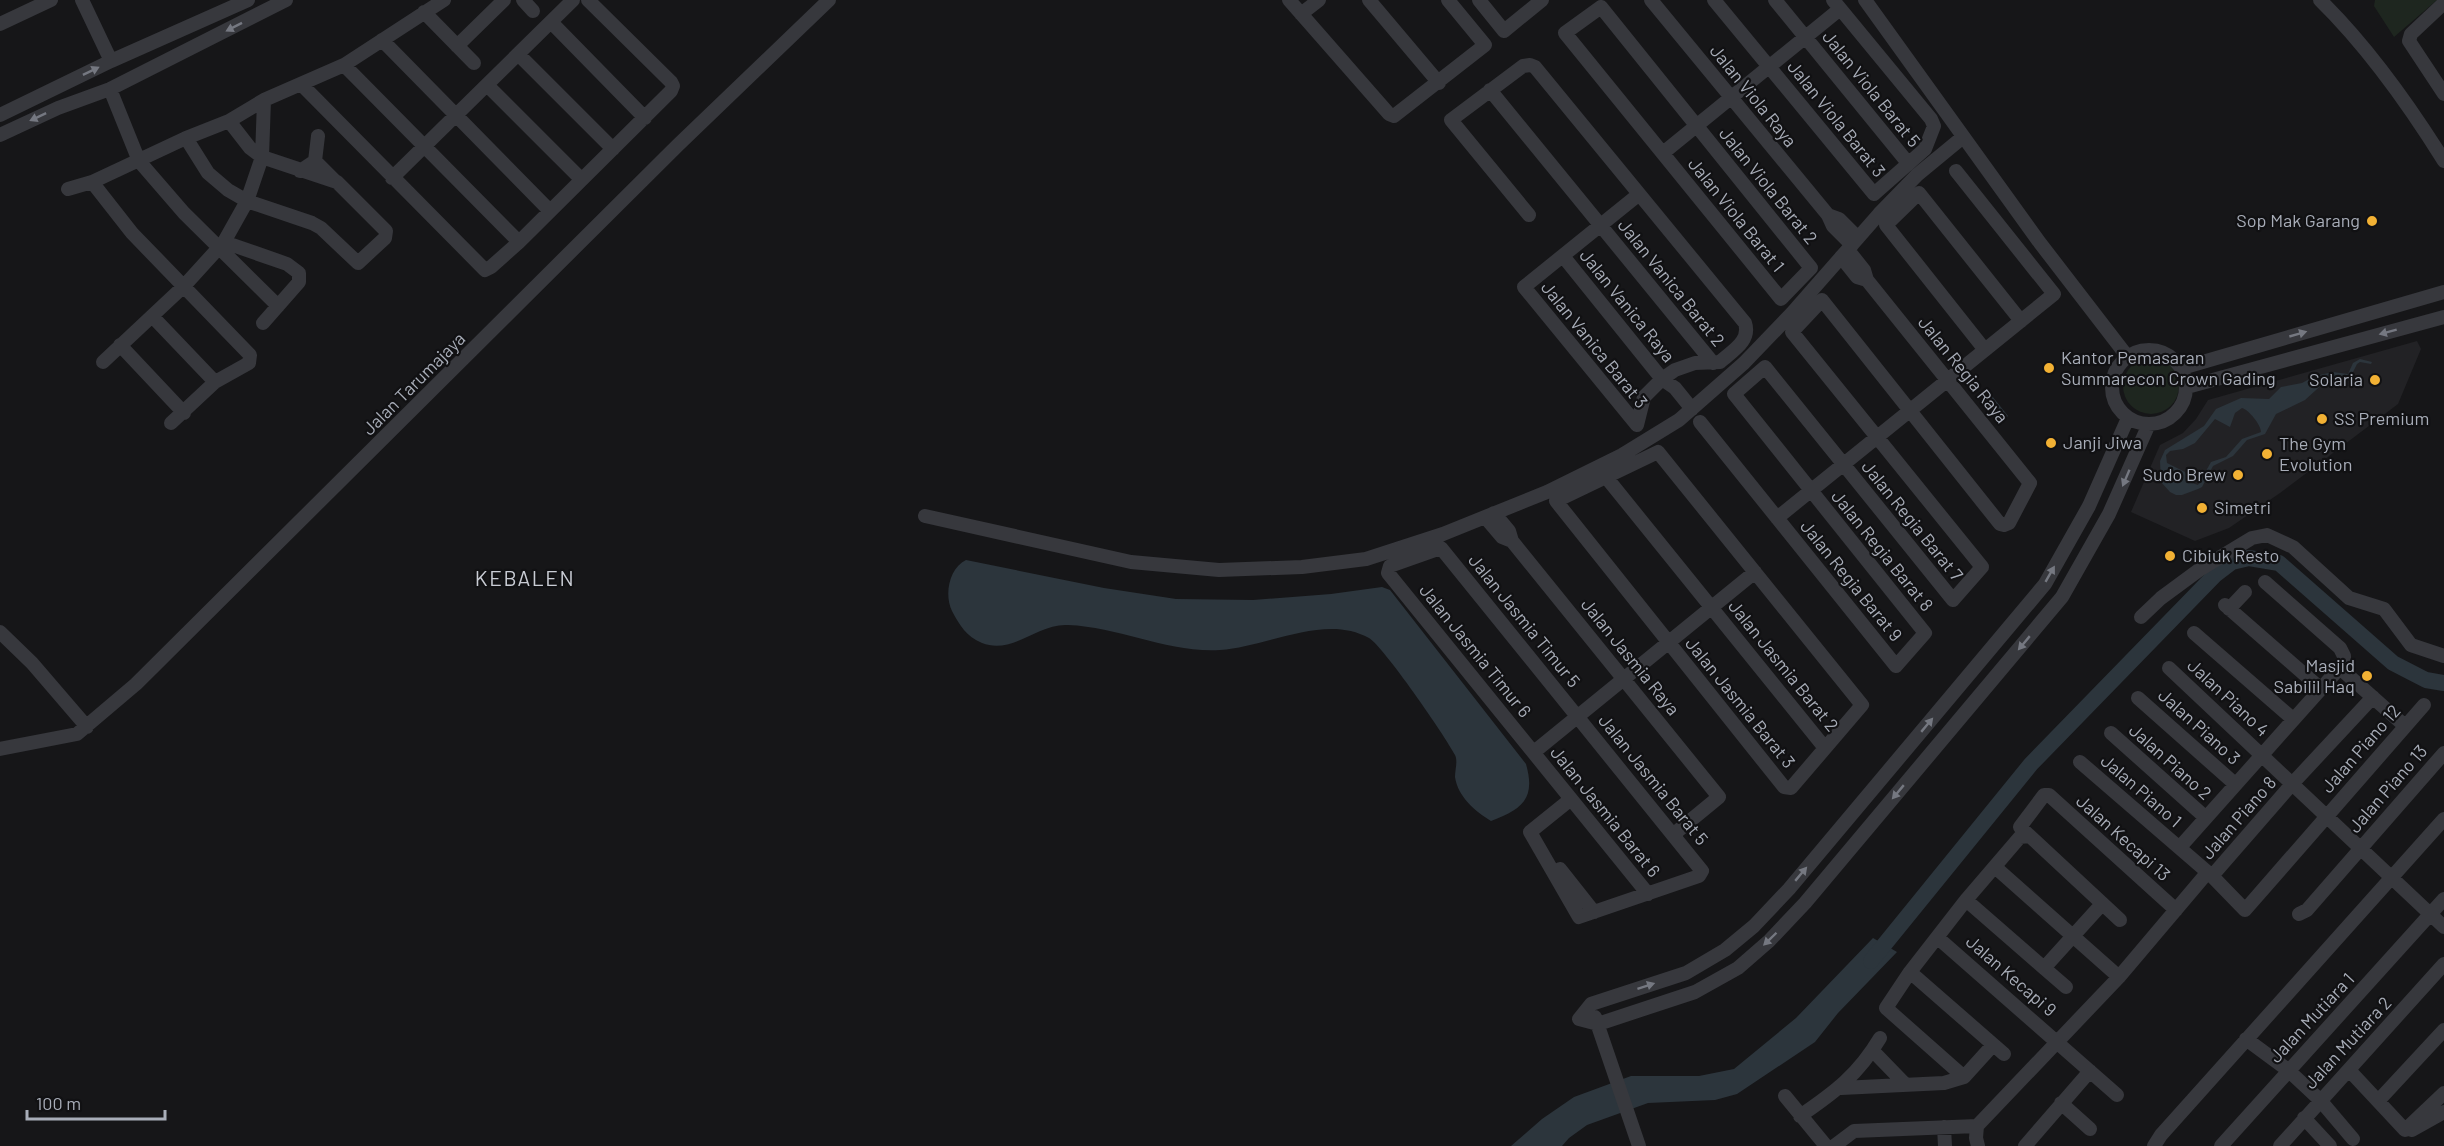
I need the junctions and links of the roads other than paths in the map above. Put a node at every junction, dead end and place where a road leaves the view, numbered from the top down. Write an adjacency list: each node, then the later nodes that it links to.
1 (51, 0): 28 (street)
2 (82, 0): 34 (street)
3 (248, 0): 34 (street)
4 (286, 0): 21 (street)
5 (444, 0): 26 (street)
6 (504, 0): 32 (street)
7 (523, 0): 25 (street)
8 (573, 0): 27 (street)
9 (588, 0): 50 (street)
10 (829, 0): 136 (street, Jalan Tarumajaya)
11 (1319, 0): 24 (street)
12 (1368, 0): 38 (street)
13 (1448, 0): 38 (street)
14 (1479, 0): 15 (street)
15 (1542, 0)
16 (1651, 0): 45 (street, Jalan Viola Raya)
17 (1714, 0): 37 (street, Jalan Viola Barat 3)
18 (1775, 0): 30 (street, Jalan Viola Barat 5)
19 (1865, 0): 55 (street)
20 (2320, 0): 63 (street)
21 (269, 4): 41 (street, one-way to 41)
22 (1836, 4): 30 (street); 64 (street)
23 (2444, 4): 44 (street)
24 (1297, 5): 38 (street)
25 (533, 11)
26 (424, 12): 31 (street); 32 (street)
27 (551, 22): 33 (street); 50 (street)
28 (0, 24)
29 (1565, 33): 52 (street, Jalan Viola Barat 2); 59 (street, Jalan Viola Barat 1)
30 (1805, 37): 37 (street); 64 (street, Jalan Viola Barat 5)
31 (382, 40): 36 (street); 48 (street)
32 (457, 46): 35 (street)
33 (518, 54): 40 (street); 58 (street)
34 (111, 61): 43 (street, one-way to 34)
35 (474, 63)
36 (344, 65): 39 (street); 57 (street)
37 (1769, 67): 45 (street); 64 (street, Jalan Viola Barat 3)
38 (1439, 82)
39 (302, 85): 46 (street); 67 (street)
40 (487, 85): 48 (street); 68 (street)
41 (110, 89): 47 (street); 61 (street)
42 (1490, 90): 72 (street); 75 (street); 76 (street, Jalan Vanica Barat 2)
43 (50, 91): 47 (street); 49 (street)
44 (2444, 94)
45 (1732, 98): 52 (street); 79 (street, Jalan Viola Raya)
46 (264, 100): 51 (street); 60 (street)
47 (58, 108): 53 (street, one-way to 53)
48 (457, 114): 57 (street); 74 (street)
49 (0, 115)
50 (645, 118): 58 (street)
51 (229, 122): 56 (street); 60 (street)
52 (1697, 126): 59 (street); 83 (street, Jalan Viola Barat 2)
53 (0, 135)
54 (318, 136): 62 (street)
55 (1962, 137): 79 (street); 91 (street)
56 (186, 138): 61 (street); 73 (street)
57 (422, 147): 67 (street); 77 (street)
58 (613, 149): 68 (street)
59 (1663, 153): 83 (street, Jalan Viola Barat 1)
60 (262, 157): 65 (street); 73 (street)
61 (138, 161): 69 (street); 78 (street)
62 (315, 161): 65 (street); 70 (street)
63 (2444, 161)
64 (1908, 164)
65 (300, 171): 70 (street)
66 (1956, 171): 87 (street)
67 (392, 178): 77 (street)
68 (581, 179): 74 (street)
69 (92, 182): 71 (street); 81 (street)
70 (337, 182): 73 (street)
71 (68, 189)
72 (1638, 195): 76 (street); 93 (street)
73 (247, 201): 78 (street)
74 (550, 211): 77 (street)
75 (1530, 215)
76 (1601, 225): 80 (street); 93 (street, Jalan Vanica Barat 2)
77 (519, 242)
78 (222, 245): 81 (street); 84 (street); 84 (street)
79 (1850, 247): 96 (street, Jalan Regia Raya); 101 (street)
80 (1563, 256): 95 (street, Jalan Vanica Raya); 95 (street, Jalan Vanica Barat 3)
81 (184, 286): 85 (street); 97 (street)
82 (2444, 292): 94 (street, one-way to 82)
83 (1781, 299)
84 (278, 306): 88 (street)
85 (152, 316): 89 (street); 97 (street)
86 (2444, 317): 98 (street, one-way to 98)
87 (2020, 321): 90 (street); 90 (street)
88 (263, 323)
89 (120, 345): 92 (street); 102 (street)
90 (1985, 350): 96 (street)
91 (2127, 356): 94 (street); 103 (street)
92 (103, 362)
93 (1713, 363): 95 (street)
94 (2182, 368): 98 (street)
95 (1662, 379): 101 (street, Jalan Vanica Raya)
96 (1947, 380): 100 (street); 100 (street, Jalan Regia Raya)
97 (215, 382): 102 (street)
98 (2187, 387): 106 (street)
99 (1734, 394): 108 (street, Jalan Regia Barat 7); 110 (street, Jalan Regia Barat 8)
100 (1910, 411): 107 (street); 107 (street)
101 (1689, 412): 113 (street)
102 (184, 413): 105 (street)
103 (2127, 418): 106 (street); 111 (street)
104 (1700, 422): 115 (street, Jalan Regia Barat 9)
105 (171, 423)
106 (2149, 424): 112 (street, one-way to 112)
107 (1877, 437): 108 (street); 108 (street, Jalan Regia Barat 7)
108 (1844, 465): 110 (street)
109 (1606, 477): 116 (street); 120 (street, Jalan Jasmia Barat 2); 124 (street, Jalan Jasmia Barat 3)
110 (1811, 491): 115 (street); 127 (street, Jalan Regia Barat 8)
111 (2089, 506): 112 (street); 176 (street, one-way to 111)
112 (2109, 514): 176 (street, one-way to 176)
113 (1489, 515): 114 (street); 129 (street, Jalan Jasmia Raya)
114 (925, 516)
115 (1777, 518): 127 (street, Jalan Regia Barat 9)
116 (1755, 572): 120 (street); 139 (street)
117 (1388, 573): 134 (street, Jalan Jasmia Timur 5); 141 (street, Jalan Jasmia Timur 6)
118 (2265, 582): 126 (street)
119 (2245, 592): 130 (street)
120 (1712, 607): 124 (street); 139 (street, Jalan Jasmia Barat 2)
121 (2141, 617): 125 (street)
122 (0, 632): 136 (street)
123 (2194, 633): 135 (street)
124 (1669, 642): 129 (street); 139 (street, Jalan Jasmia Barat 3)
125 (2444, 656)
126 (2343, 662): 130 (street); 131 (street)
127 (1896, 666)
128 (2169, 668): 143 (street, Jalan Piano 4)
129 (1624, 679): 134 (street); 152 (street, Jalan Jasmia Raya)
130 (2320, 688): 135 (street)
131 (2373, 697): 137 (street); 146 (street, Jalan Piano 8)
132 (2138, 698): 145 (street, Jalan Piano 3)
133 (2424, 705): 137 (street, Jalan Piano 12)
134 (1578, 716): 141 (street); 152 (street, Jalan Jasmia Barat 5)
135 (2293, 719): 143 (street)
136 (84, 722): 140 (street, Jalan Tarumajaya)
137 (2406, 726): 149 (street, Jalan Piano 12)
138 (2111, 733): 148 (street, Jalan Piano 2)
139 (1826, 748)
140 (0, 749)
141 (1534, 752): 147 (street, Jalan Jasmia Barat 6)
142 (2444, 753): 155 (street, Jalan Piano 13)
143 (2263, 755): 145 (street); 146 (street, Jalan Piano 4)
144 (2080, 762): 154 (street, Jalan Piano 1)
145 (2235, 784): 148 (street)
146 (2292, 784): 149 (street, Jalan Piano 4); 157 (street, Jalan Piano 8)
147 (1571, 799): 151 (street); 159 (street, Jalan Jasmia Barat 6)
148 (2205, 817): 154 (street)
149 (2325, 817): 155 (street, Jalan Piano 4); 157 (street, Jalan Piano 12)
150 (2444, 819): 158 (street)
151 (1530, 832): 164 (street); 164 (street)
152 (1674, 834): 159 (street, Jalan Jasmia Barat 5)
153 (2029, 836): 156 (street); 162 (street); 163 (street, Jalan Kecapi 13)
154 (2180, 848): 157 (street, Jalan Piano 1)
155 (2363, 852): 158 (street, Jalan Piano 4); 165 (street, Jalan Piano 13)
156 (1995, 867): 161 (street); 169 (street)
157 (2210, 875): 163 (street, Jalan Piano 8)
158 (2387, 875): 166 (street, Jalan Piano 4); 179 (street)
159 (1648, 894): 164 (street)
160 (2444, 899): 166 (street, Jalan Mutiara 1)
161 (1966, 900): 170 (street); 172 (street)
162 (2102, 904): 167 (street); 169 (street)
163 (2175, 910): 174 (street, Jalan Piano 8)
164 (1594, 912)
165 (2299, 914)
166 (2430, 915): 168 (street, Jalan Piano 4); 182 (street, Jalan Mutiara 1)
167 (2120, 920)
168 (2444, 927)
169 (2073, 937): 172 (street); 174 (street)
170 (1938, 938): 173 (street); 180 (street, Jalan Kecapi 9)
171 (2444, 964): 183 (street, Jalan Mutiara 2)
172 (2044, 968): 175 (street)
173 (1910, 972): 185 (street); 185 (street)
174 (2119, 977): 180 (street, Jalan Piano 8)
175 (2066, 987)
176 (1598, 1024): 202 (street)
177 (2444, 1029): 192 (street)
178 (1880, 1038): 181 (street)
179 (2246, 1039): 182 (street); 208 (street)
180 (2059, 1042): 184 (street, Jalan Kecapi 9); 197 (street, Jalan Piano 8)
181 (1873, 1051): 186 (street); 187 (street)
182 (2288, 1070): 191 (street); 209 (street, Jalan Mutiara 1)
183 (2349, 1070): 191 (street, Jalan Mutiara 2); 192 (street)
184 (2090, 1071): 189 (street, Jalan Kecapi 9); 193 (street)
185 (1964, 1077): 186 (street)
186 (1905, 1084): 187 (street)
187 (1841, 1088): 195 (street)
188 (2444, 1093): 200 (street)
189 (2117, 1095)
190 (1785, 1096): 195 (street)
191 (2320, 1100): 196 (street, Jalan Mutiara 2); 201 (street)
192 (2379, 1100): 200 (street)
193 (2061, 1103): 199 (street); 207 (street)
194 (2444, 1112): 200 (street)
195 (1800, 1116): 203 (street)
196 (2304, 1118): 210 (street, Jalan Mutiara 2); 211 (street)
197 (1977, 1126): 198 (street); 206 (street)
198 (1944, 1128): 204 (street); 205 (street)
199 (2090, 1129)
200 (2405, 1130)
201 (2354, 1139)
202 (1639, 1146)
203 (1826, 1146)
204 (1834, 1146)
205 (1945, 1146)
206 (1978, 1146)
207 (2025, 1146)
208 (2154, 1146)
209 (2221, 1146)
210 (2280, 1146)
211 (2331, 1146)

